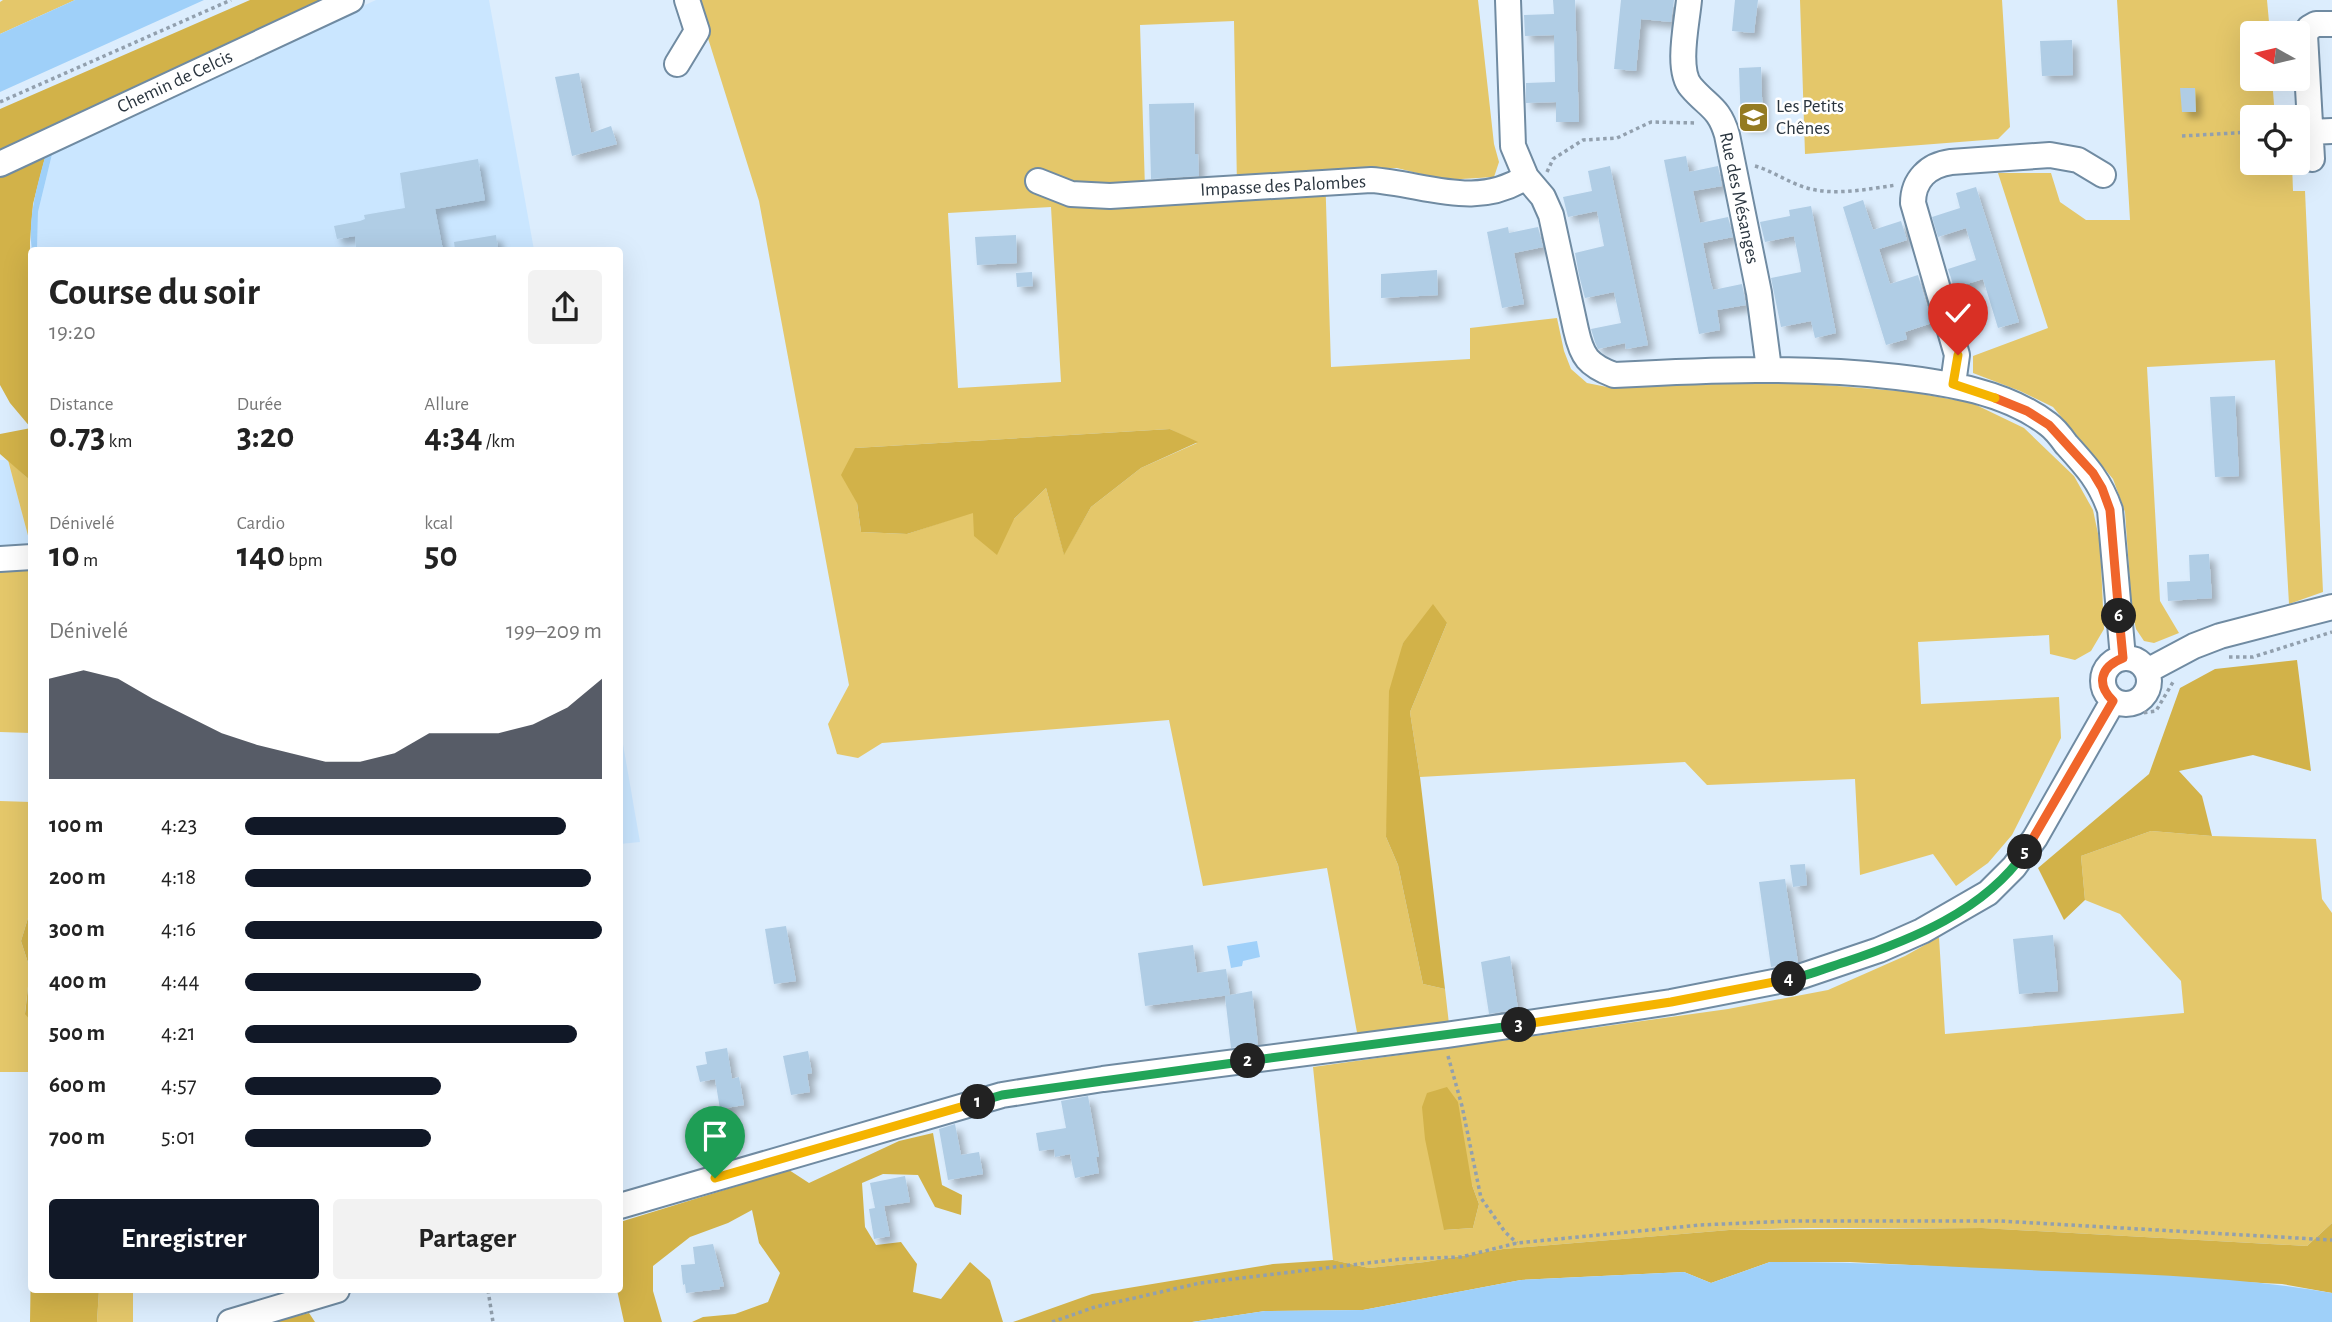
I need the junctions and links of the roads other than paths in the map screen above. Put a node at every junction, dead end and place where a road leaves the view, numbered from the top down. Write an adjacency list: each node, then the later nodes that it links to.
1 (351, 0): 9 (street, Chemin de Celcis)
2 (687, 0): 6 (street)
3 (1508, 0): 12 (street)
4 (1689, 0): 13 (street, Rue des Mésanges)
5 (2332, 24): 7 (street)
6 (677, 64)
7 (2321, 131): 8 (street)
8 (2312, 159)
9 (0, 164)
10 (2103, 175): 14 (street)
11 (1038, 181): 12 (street, Impasse des Palombes)
12 (1530, 181): 13 (street)
13 (1769, 369): 14 (street)
14 (1953, 384): 18 (street)
15 (28, 557): 16 (street)
16 (0, 559)
17 (2332, 607): 19 (street)
18 (2123, 658): 19 (street); 20 (street)
19 (2147, 671): 20 (street)
20 (2125, 702): 21 (street)
21 (623, 1205)
22 (327, 1293): 23 (street)
23 (230, 1322)

